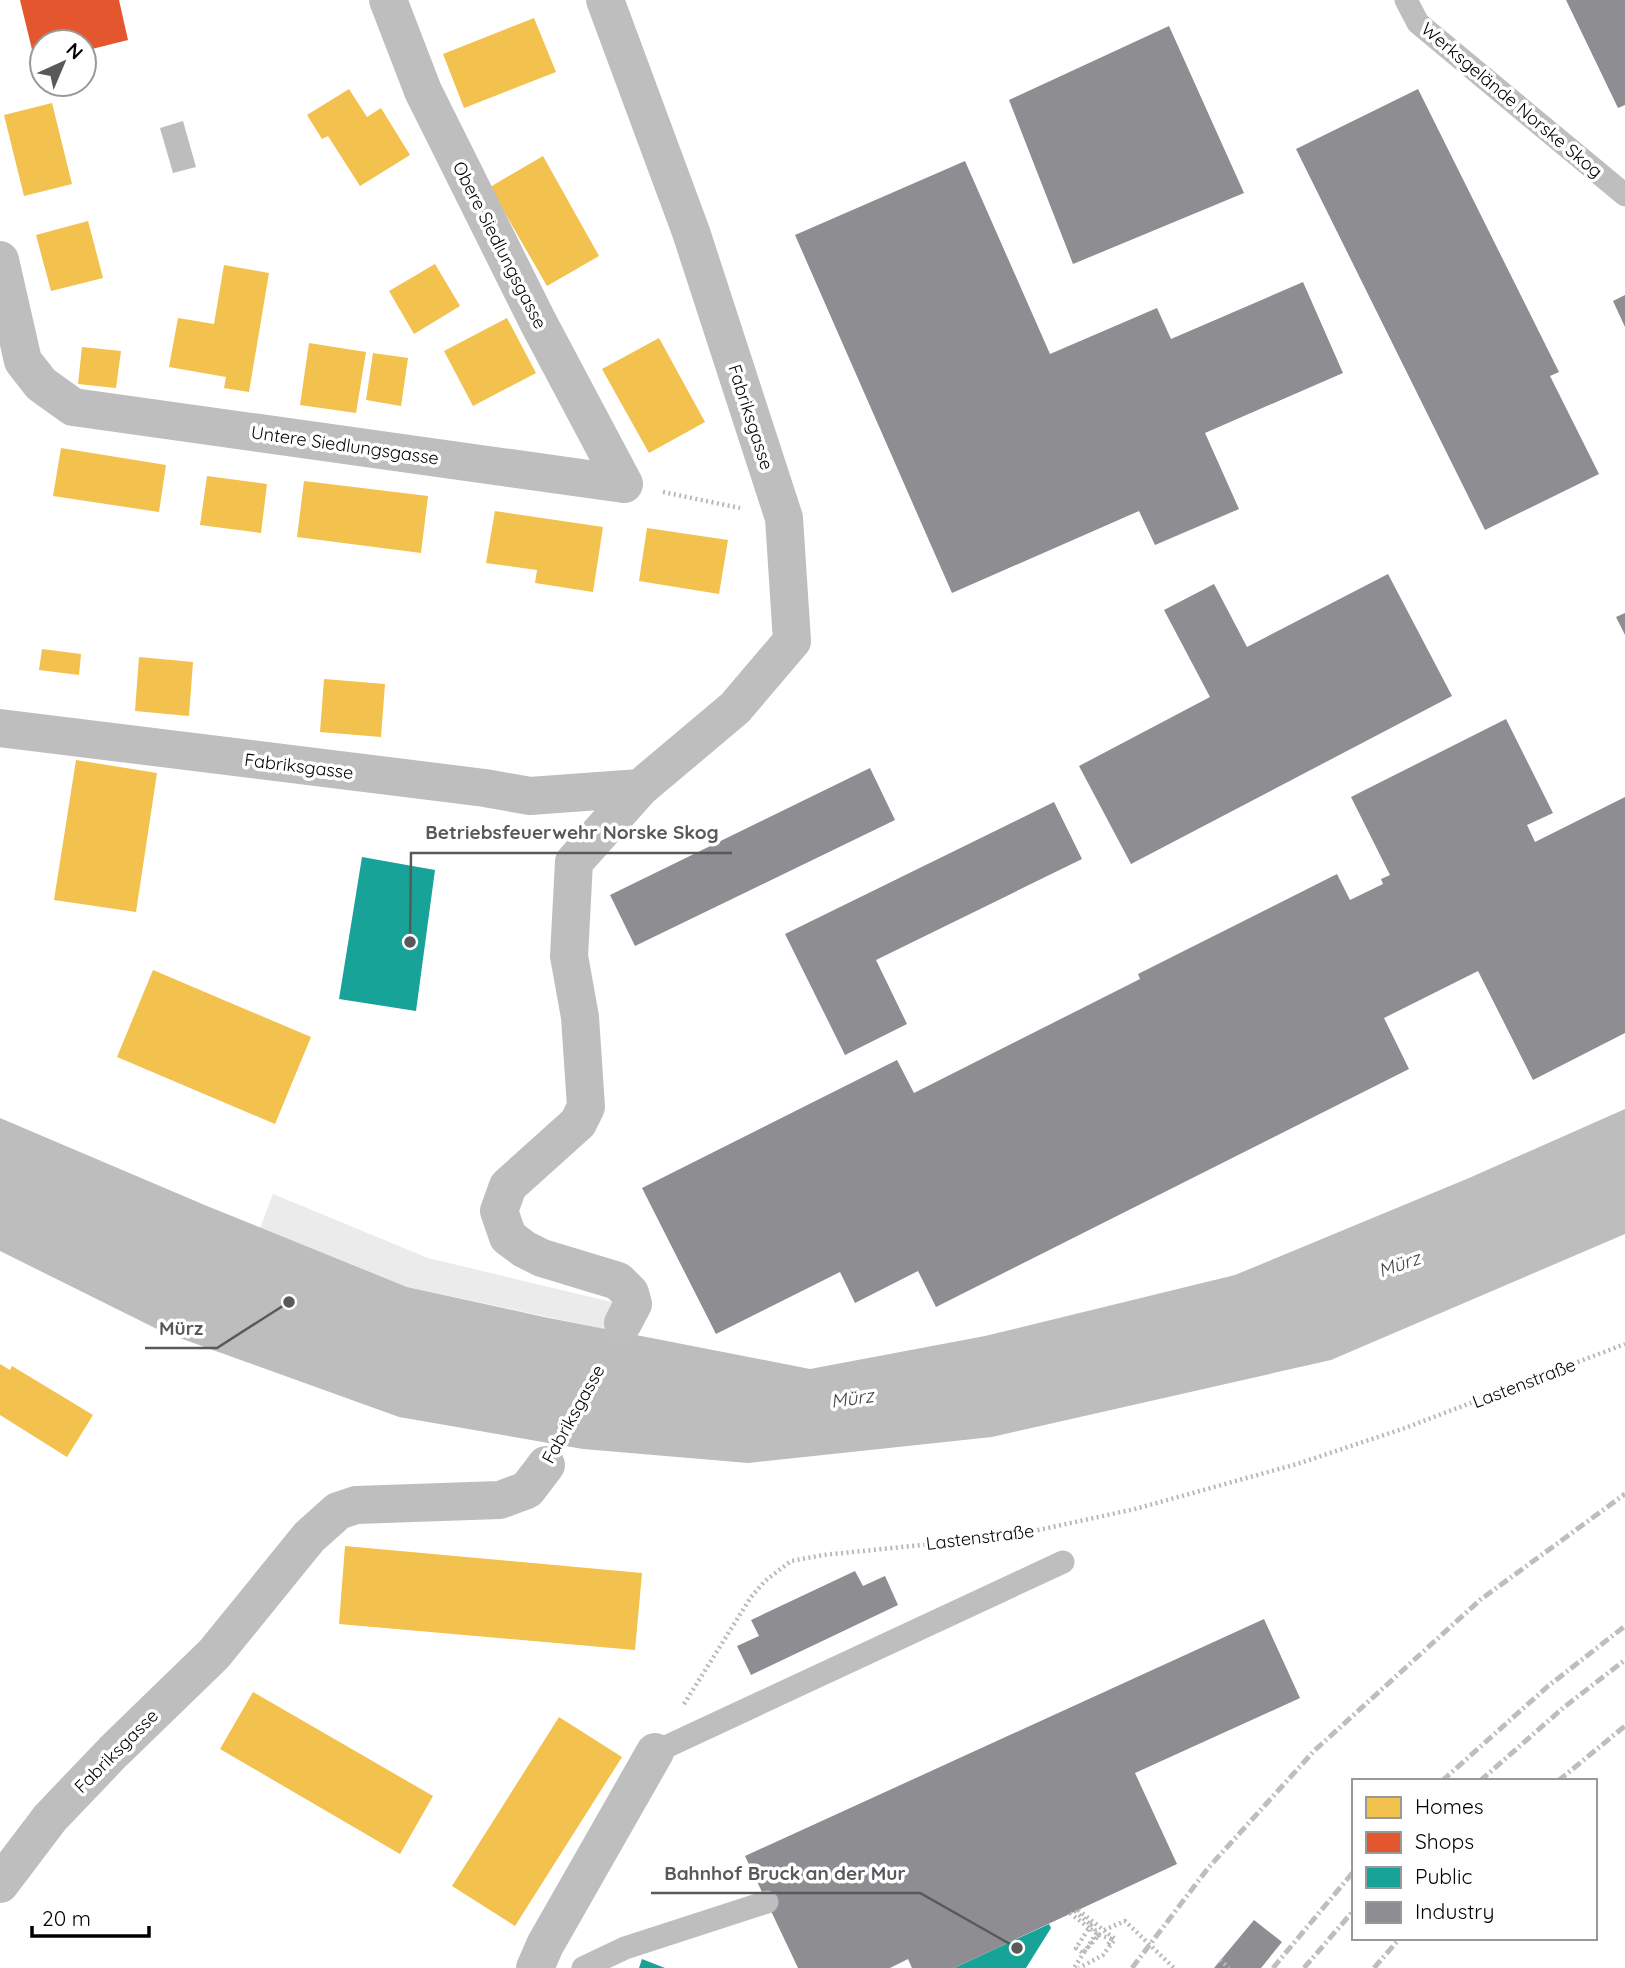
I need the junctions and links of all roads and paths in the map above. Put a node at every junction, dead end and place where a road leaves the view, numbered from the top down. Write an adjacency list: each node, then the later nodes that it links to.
1 (388, 0): 6 (street, Obere Siedlungsgasse)
2 (605, 0): 7 (street, Fabriksgasse)
3 (1406, 0): 4 (lane, Werksgelände Norske Skog)
4 (1625, 195)
5 (0, 260): 6 (street, Untere Siedlungsgasse)
6 (624, 484): 7 (path)
7 (784, 518): 9 (street, Fabriksgasse)
8 (0, 728): 9 (street, Fabriksgasse)
9 (640, 788): 10 (street, Fabriksgasse)
10 (623, 1323): 12 (path, Fabriksgasse)
11 (1625, 1344): 14 (path, Lastenstraße)
12 (546, 1465): 15 (street, Fabriksgasse)
13 (1063, 1562): 14 (lane)
14 (655, 1752): 23 (street)
15 (0, 1884)
16 (767, 1902): 24 (lane)
17 (1090, 1926): 18 (path); 19 (path); 20 (path)
18 (1104, 1930): 19 (path); 21 (path); 26 (path, bridge)
19 (1099, 1935): 20 (path); 21 (path)
20 (1083, 1953): 25 (path)
21 (1103, 1955): 25 (path)
22 (1220, 1960): 27 (path)
23 (535, 1968)
24 (583, 1968)
25 (1076, 1968)
26 (1174, 1968)
27 (1229, 1968)

